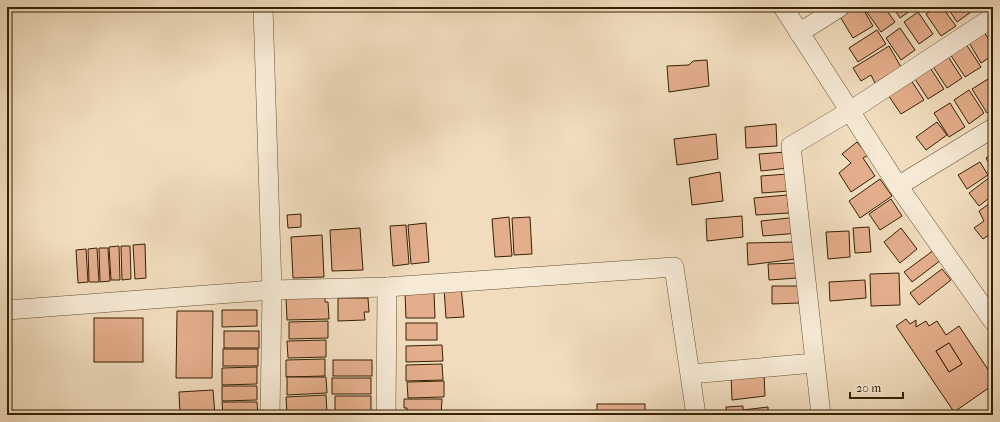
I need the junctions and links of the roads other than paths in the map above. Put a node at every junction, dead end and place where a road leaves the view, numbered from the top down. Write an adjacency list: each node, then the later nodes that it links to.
1 (263, 7): 10 (street)
2 (782, 7): 5 (street)
3 (840, 7): 5 (street)
4 (993, 17): 6 (street)
5 (799, 33): 6 (street)
6 (850, 111): 8 (street); 13 (street)
7 (993, 128): 8 (street)
8 (898, 186): 12 (street)
9 (387, 288): 10 (street); 14 (street); 16 (street)
10 (272, 290): 11 (street); 15 (street)
11 (7, 310)
12 (993, 321)
13 (814, 363): 14 (street); 18 (street)
14 (691, 374): 17 (street)
15 (270, 415)
16 (386, 415)
17 (696, 415)
18 (821, 415)

